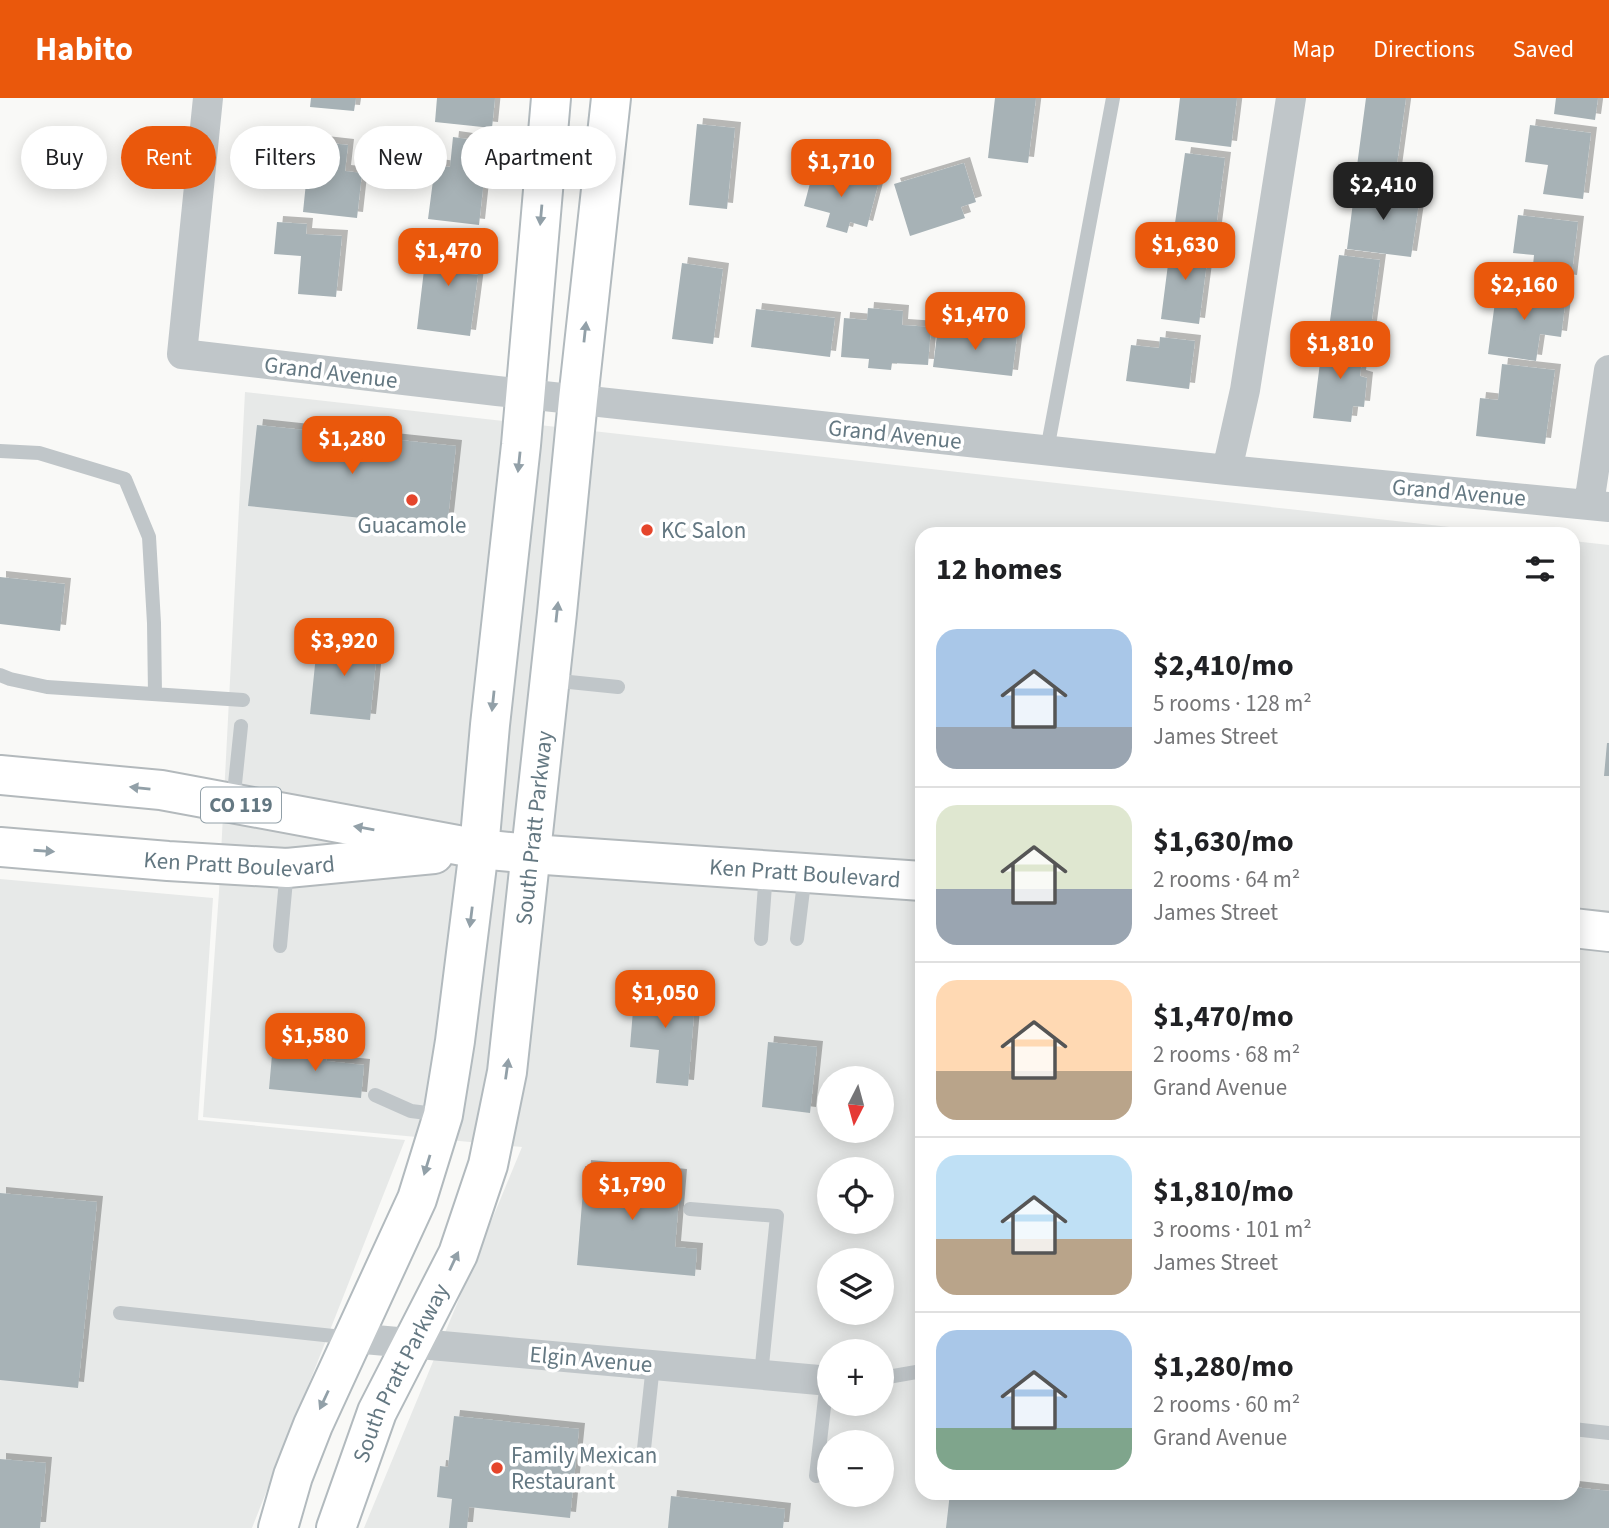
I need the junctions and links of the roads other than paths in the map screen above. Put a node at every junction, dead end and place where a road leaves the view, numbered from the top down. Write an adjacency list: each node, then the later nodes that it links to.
1 (208, 98): 7 (street, Grand Avenue)
2 (551, 98): 7 (main road, one-way to 7)
3 (611, 98): 8 (main road, South Pratt Parkway, one-way to 3)
4 (1113, 98): 9 (lane)
5 (1291, 98): 11 (street)
6 (1609, 370): 12 (street)
7 (525, 394): 8 (street, Grand Avenue); 22 (main road, one-way to 22)
8 (578, 400): 9 (street, Grand Avenue); 14 (main road, South Pratt Parkway, one-way to 8)
9 (1047, 450): 11 (street, Grand Avenue)
10 (0, 451): 16 (lane)
11 (1227, 470): 12 (street, Grand Avenue)
12 (1599, 505)
13 (0, 675): 16 (lane)
14 (550, 680): 15 (lane); 23 (main road, South Pratt Parkway)
15 (618, 687)
16 (155, 694): 17 (lane)
17 (243, 700)
18 (241, 726): 20 (lane)
19 (0, 775): 20 (main road, Ken Pratt Boulevard / CO 119, one-way to 19)
20 (233, 804): 22 (main road, Ken Pratt Boulevard / CO 119, one-way to 20)
21 (0, 848): 24 (main road, Ken Pratt Boulevard / CO 119, one-way to 24)
22 (479, 849): 23 (main road, Ken Pratt Boulevard / CO 119); 24 (main road, Ken Pratt Boulevard / CO 119); 34 (main road, one-way to 34)
23 (531, 854): 25 (main road, Ken Pratt Boulevard / CO 119); 38 (main road, South Pratt Parkway, one-way to 23)
24 (287, 868): 32 (lane)
25 (766, 870): 26 (main road, Ken Pratt Boulevard / CO 119); 30 (lane)
26 (805, 873): 27 (main road, Ken Pratt Boulevard / CO 119); 31 (lane)
27 (915, 881)
28 (1580, 929): 29 (main road)
29 (1609, 932)
30 (761, 939)
31 (797, 939)
32 (280, 946)
33 (374, 1095): 34 (lane)
34 (443, 1115): 37 (main road, one-way to 37)
35 (690, 1209): 41 (lane)
36 (120, 1313): 37 (lane)
37 (353, 1338): 38 (street, Elgin Avenue); 47 (main road, one-way to 47)
38 (413, 1343): 39 (street, Elgin Avenue); 48 (main road, South Pratt Parkway)
39 (653, 1365): 41 (street, Elgin Avenue); 46 (lane)
40 (915, 1372): 42 (lane)
41 (761, 1375): 43 (street, Elgin Avenue)
42 (894, 1376)
43 (817, 1380)
44 (1580, 1430): 45 (lane)
45 (1609, 1433)
46 (643, 1458)
47 (278, 1528)
48 (336, 1528)

